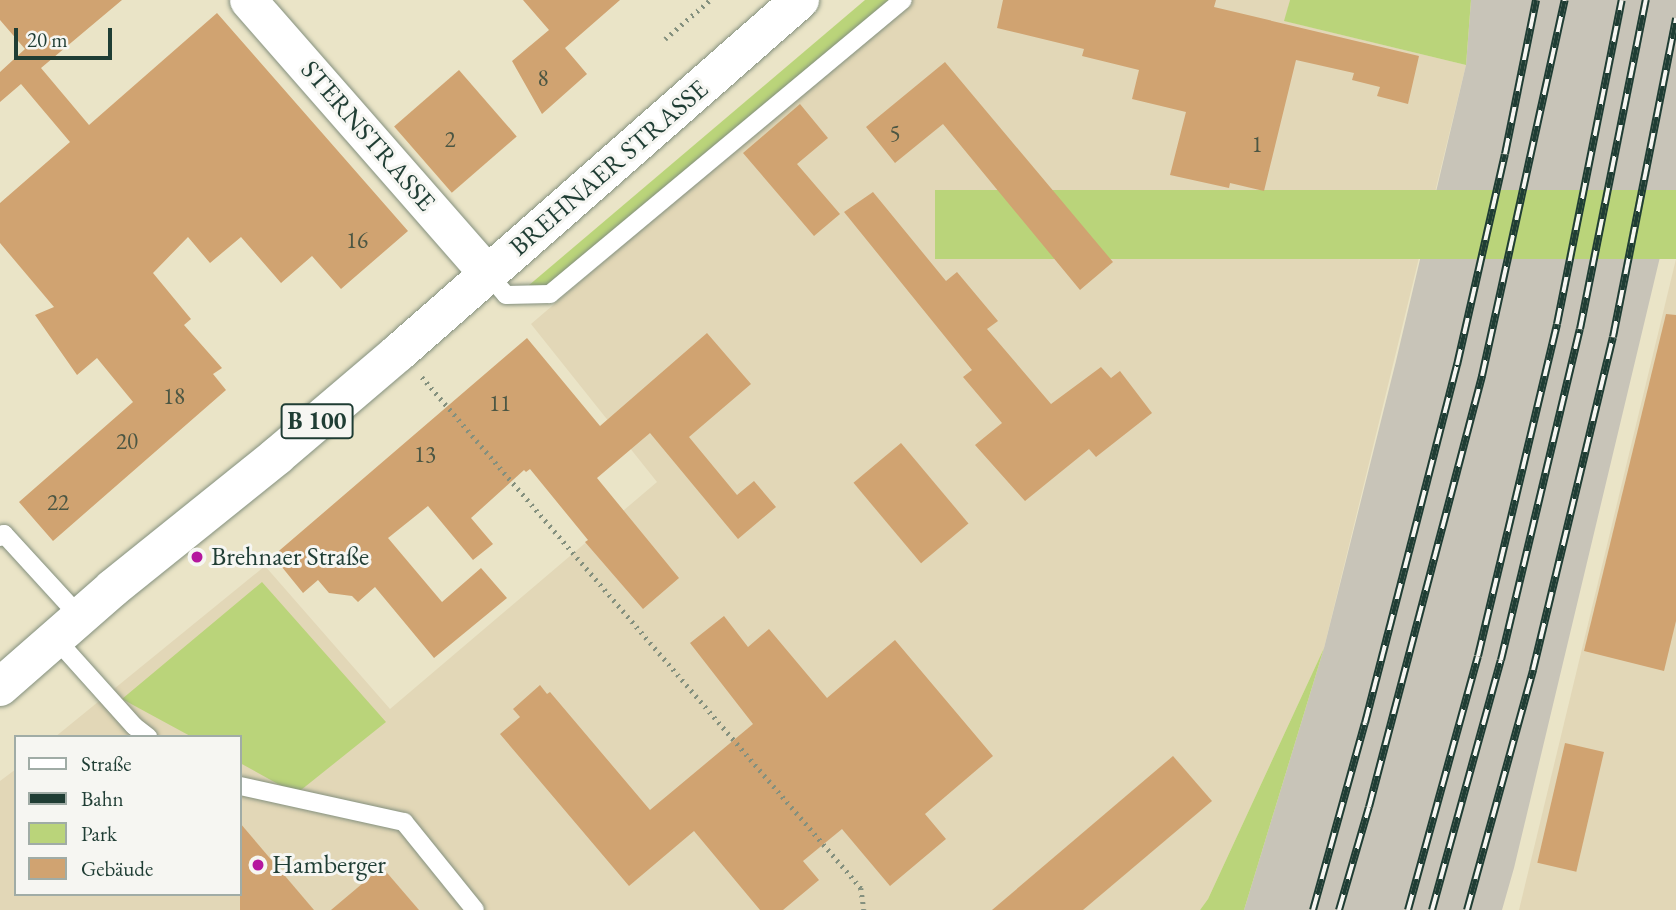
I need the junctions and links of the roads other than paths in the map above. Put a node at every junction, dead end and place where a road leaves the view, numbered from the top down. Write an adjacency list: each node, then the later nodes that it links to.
1 (248, 0): 4 (street, STERNSTRASSE)
2 (800, 0): 4 (main road, BREHNAER STRASSE / B 100)
3 (903, 0): 4 (lane)
4 (487, 273): 6 (main road, BREHNAER STRASSE / B 100)
5 (0, 537): 6 (lane)
6 (68, 628): 7 (main road, BREHNAER STRASSE / B 100); 8 (lane)
7 (0, 687)
8 (145, 735)
9 (242, 786): 10 (lane)
10 (475, 910)

